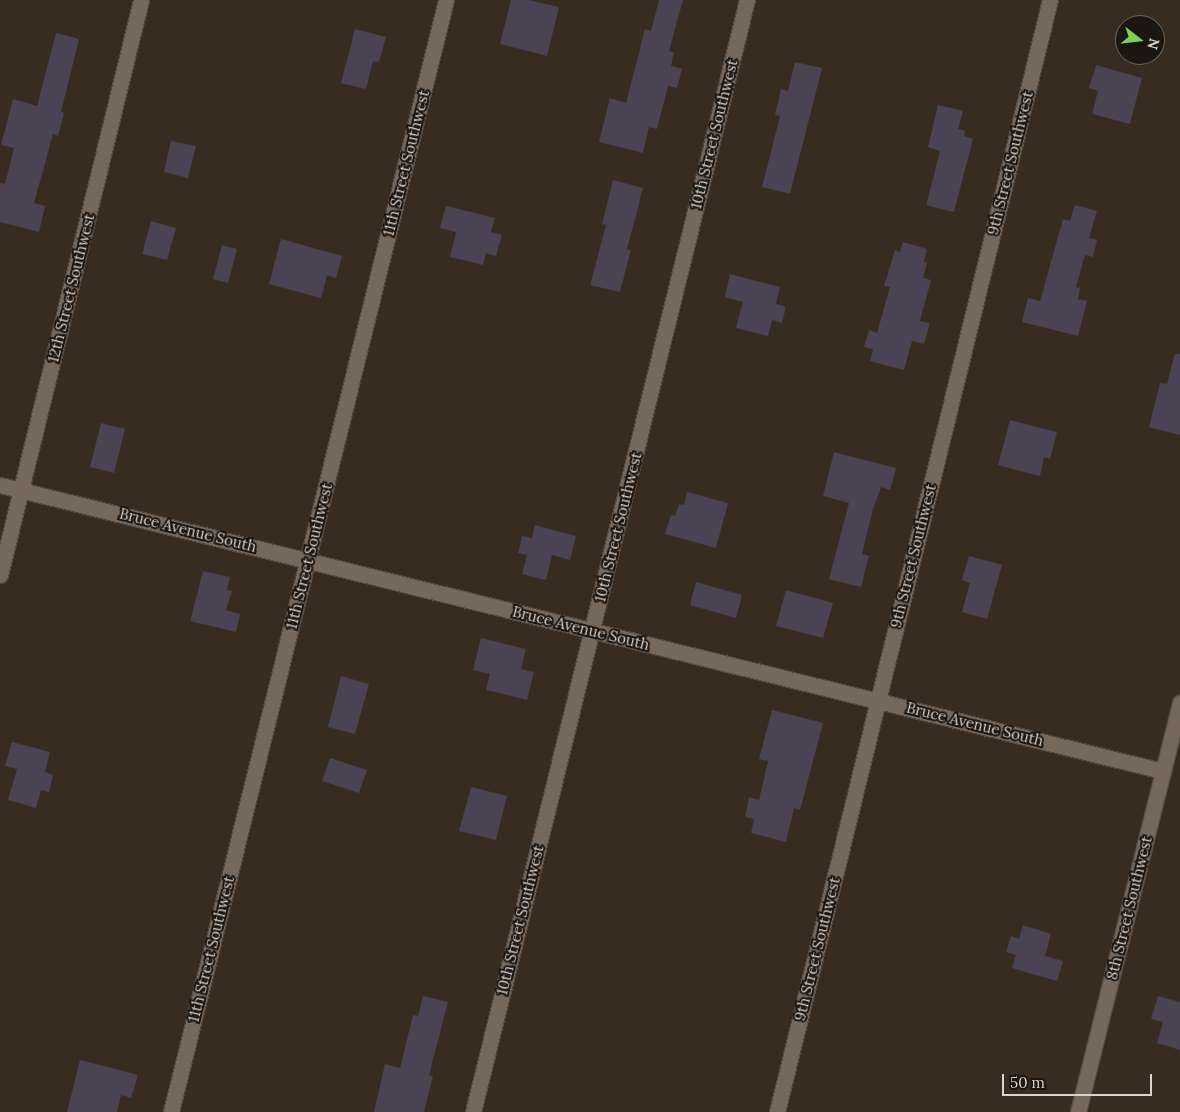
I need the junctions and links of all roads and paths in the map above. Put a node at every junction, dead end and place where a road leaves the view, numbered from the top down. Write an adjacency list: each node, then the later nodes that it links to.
1 (141, 0): 6 (street, 12th Street Southwest)
2 (446, 0): 7 (street, 11th Street Southwest)
3 (747, 0): 9 (street, 10th Street Southwest)
4 (1050, 0): 10 (street, 9th Street Southwest)
5 (0, 485): 6 (street, Bruce Avenue South)
6 (21, 490): 7 (street, Bruce Avenue South); 8 (street, 12th Street Southwest)
7 (308, 560): 9 (street, Bruce Avenue South); 13 (street, 11th Street Southwest)
8 (0, 575)
9 (592, 631): 10 (street, Bruce Avenue South); 14 (street, 10th Street Southwest)
10 (878, 700): 12 (street, Bruce Avenue South); 15 (street, 9th Street Southwest)
11 (1180, 703): 12 (street, 8th Street Southwest)
12 (1163, 771): 16 (street, 8th Street Southwest)
13 (171, 1112)
14 (473, 1112)
15 (777, 1112)
16 (1078, 1112)

